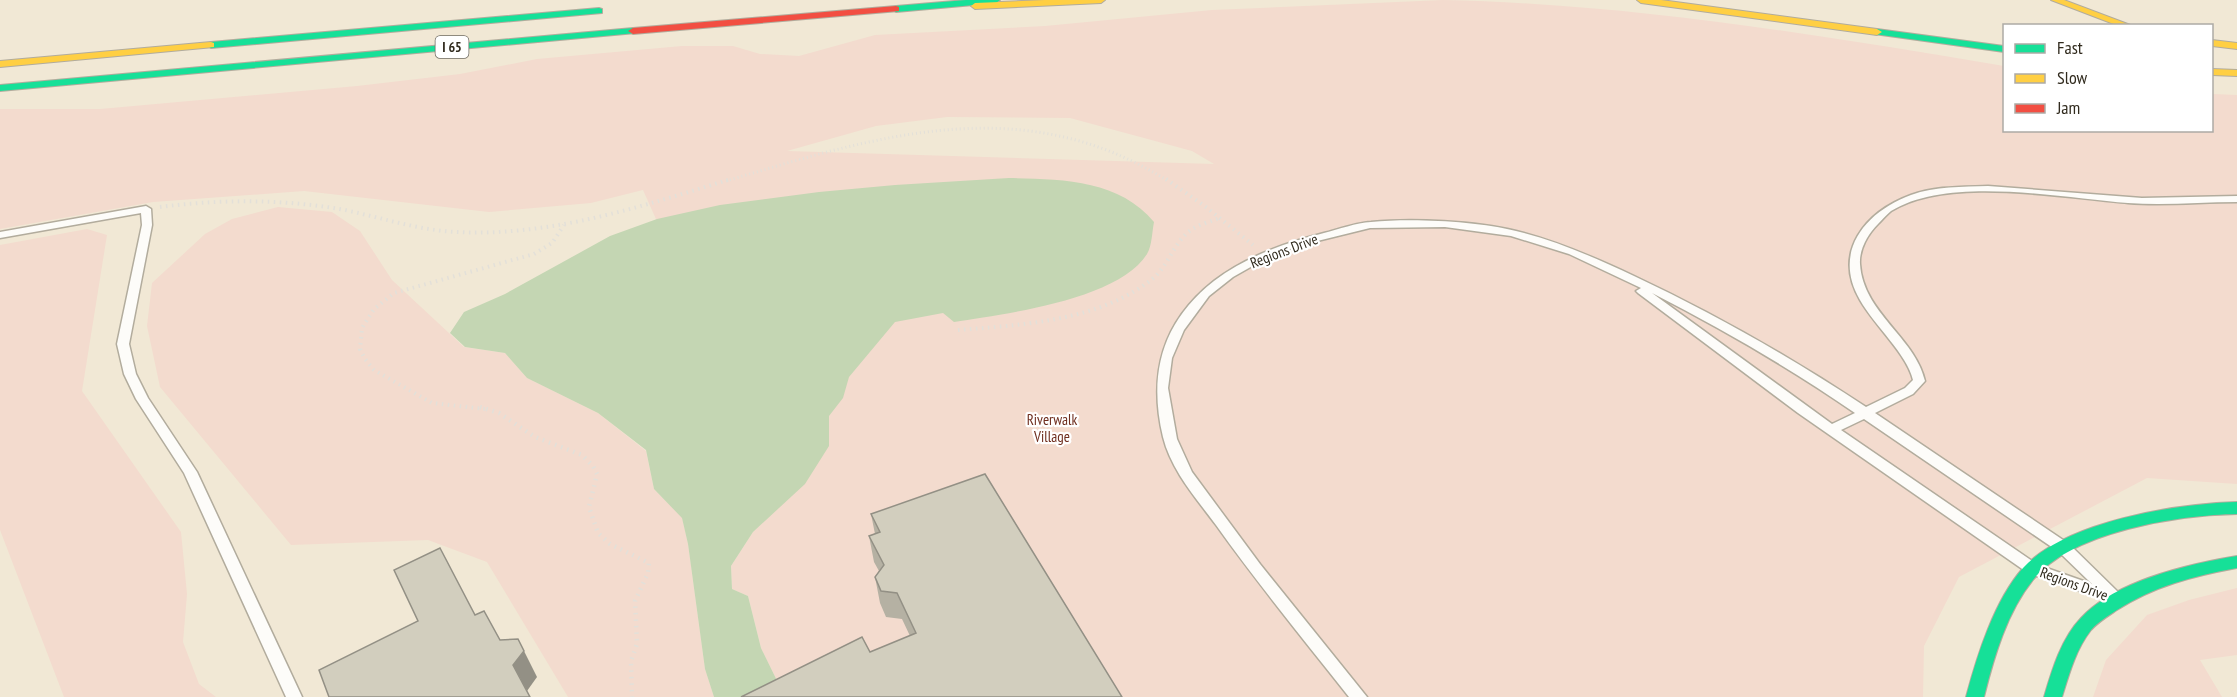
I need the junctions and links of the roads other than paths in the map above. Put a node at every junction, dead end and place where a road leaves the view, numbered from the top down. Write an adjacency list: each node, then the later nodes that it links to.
1 (996, 0): 5 (main road, I 65)
2 (1101, 0): 5 (main road)
3 (1641, 0): 10 (main road)
4 (2055, 0): 7 (main road)
5 (904, 8): 14 (main road, I 65)
6 (616, 9): 11 (main road, I 65)
7 (2123, 24)
8 (2213, 43): 9 (main road)
9 (2237, 46)
10 (2003, 50)
11 (0, 64)
12 (2213, 72): 13 (main road)
13 (2237, 73)
14 (0, 88)
15 (2237, 199): 18 (lane)
16 (0, 235): 25 (lane)
17 (1593, 260): 18 (lane, Regions Drive); 19 (lane, Regions Drive); 26 (lane, Regions Drive)
18 (1863, 412): 19 (lane); 21 (lane, Regions Drive)
19 (1831, 430): 23 (lane, Regions Drive)
20 (2237, 508): 21 (main road)
21 (2064, 548): 23 (main road); 24 (lane, Regions Drive)
22 (2237, 562): 24 (main road)
23 (2033, 569): 24 (lane, Regions Drive); 27 (main road)
24 (2116, 600): 28 (main road)
25 (294, 697)
26 (1359, 697)
27 (1975, 697)
28 (2053, 697)

